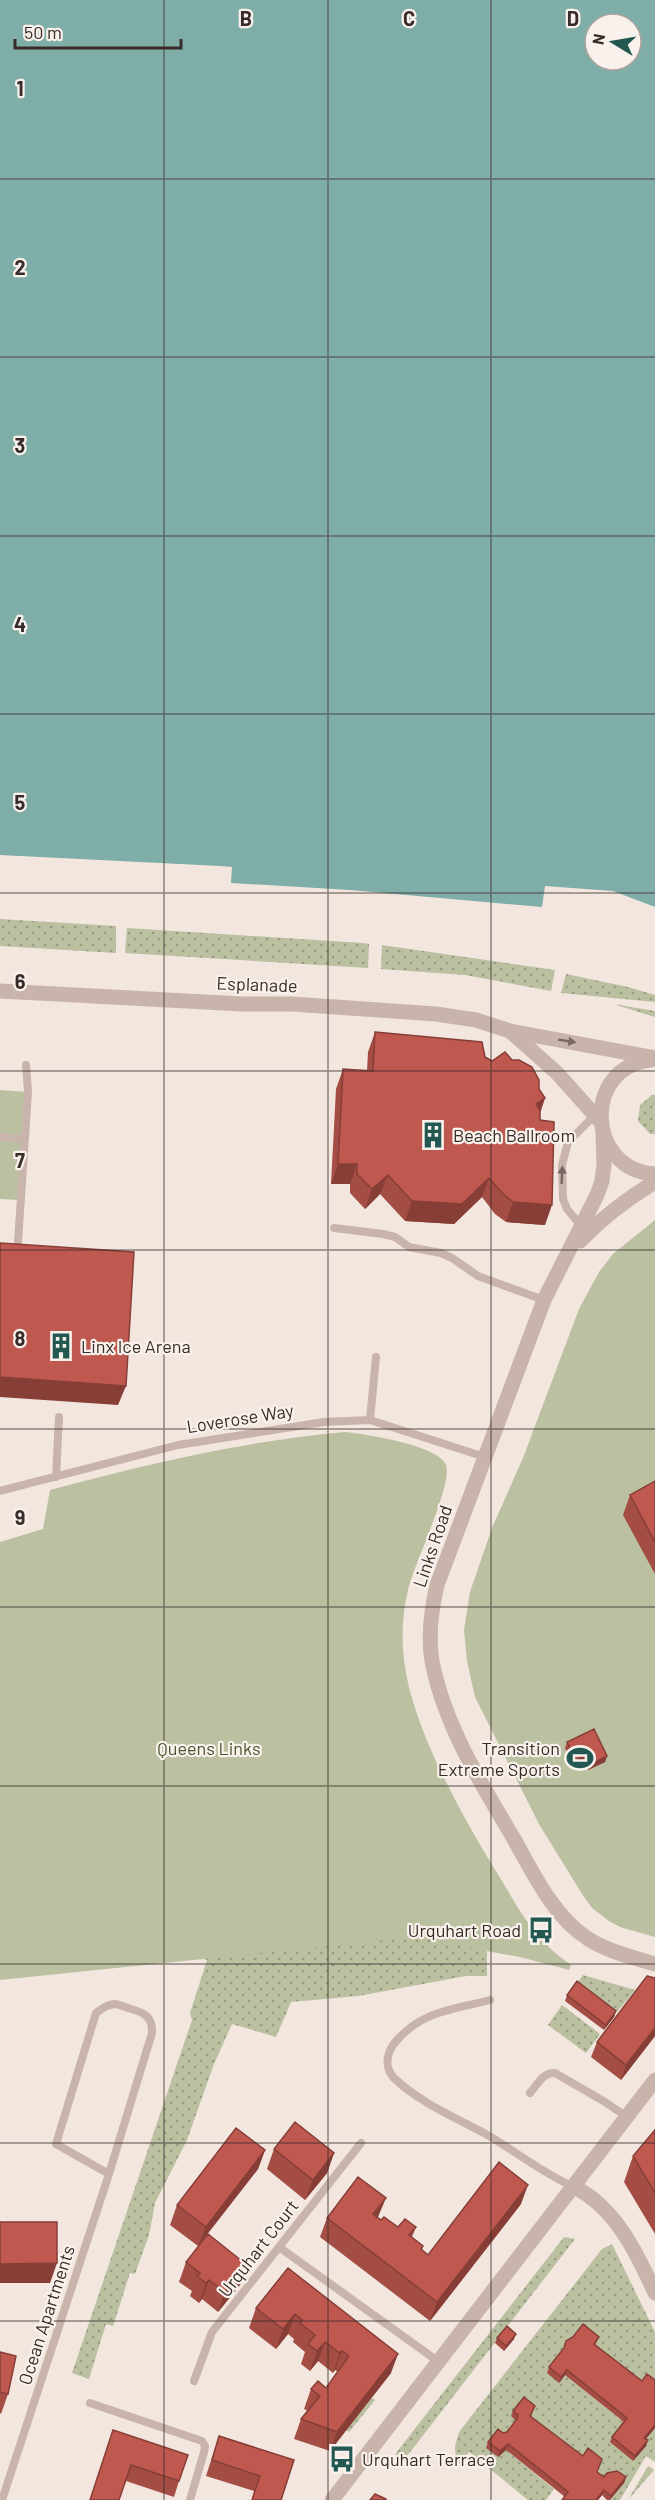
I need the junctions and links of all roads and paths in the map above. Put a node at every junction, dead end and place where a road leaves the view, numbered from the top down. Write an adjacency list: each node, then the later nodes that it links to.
1 (0, 991): 2 (street, Esplanade)
2 (510, 1032): 3 (street, Esplanade, one-way to 3); 5 (street, Esplanade)
3 (655, 1059): 5 (street)
4 (26, 1065): 7 (lane)
5 (600, 1119): 8 (street, Esplanade); 10 (street, Links Road); 10 (lane, one-way to 5)
6 (0, 1137): 7 (lane)
7 (25, 1138): 12 (lane)
8 (655, 1174)
9 (655, 1182): 13 (street, Links Road)
10 (582, 1227): 13 (street, Links Road)
11 (333, 1228): 14 (lane)
12 (18, 1242)
13 (571, 1251): 14 (street, Links Road)
14 (544, 1300): 18 (street, Links Road)
15 (376, 1357): 17 (lane)
16 (59, 1417): 19 (lane)
17 (370, 1420): 18 (lane, Loverose Way); 19 (lane, Loverose Way)
18 (485, 1457): 21 (street, Links Road)
19 (56, 1477): 20 (lane, Loverose Way)
20 (0, 1491)
21 (655, 1964)
22 (490, 2000): 28 (lane)
23 (655, 2080): 25 (street)
24 (530, 2093): 25 (lane)
25 (627, 2117): 28 (street)
26 (361, 2143): 29 (lane, Urquhart Court)
27 (110, 2174): 27 (lane, Ocean Apartments); 34 (lane, Ocean Apartments)
28 (574, 2187): 30 (street); 31 (street)
29 (279, 2247): 31 (lane); 32 (lane, Urquhart Court)
30 (655, 2293)
31 (439, 2362): 36 (street)
32 (194, 2381)
33 (90, 2403): 35 (lane)
34 (2, 2500)
35 (190, 2500)
36 (332, 2500)

